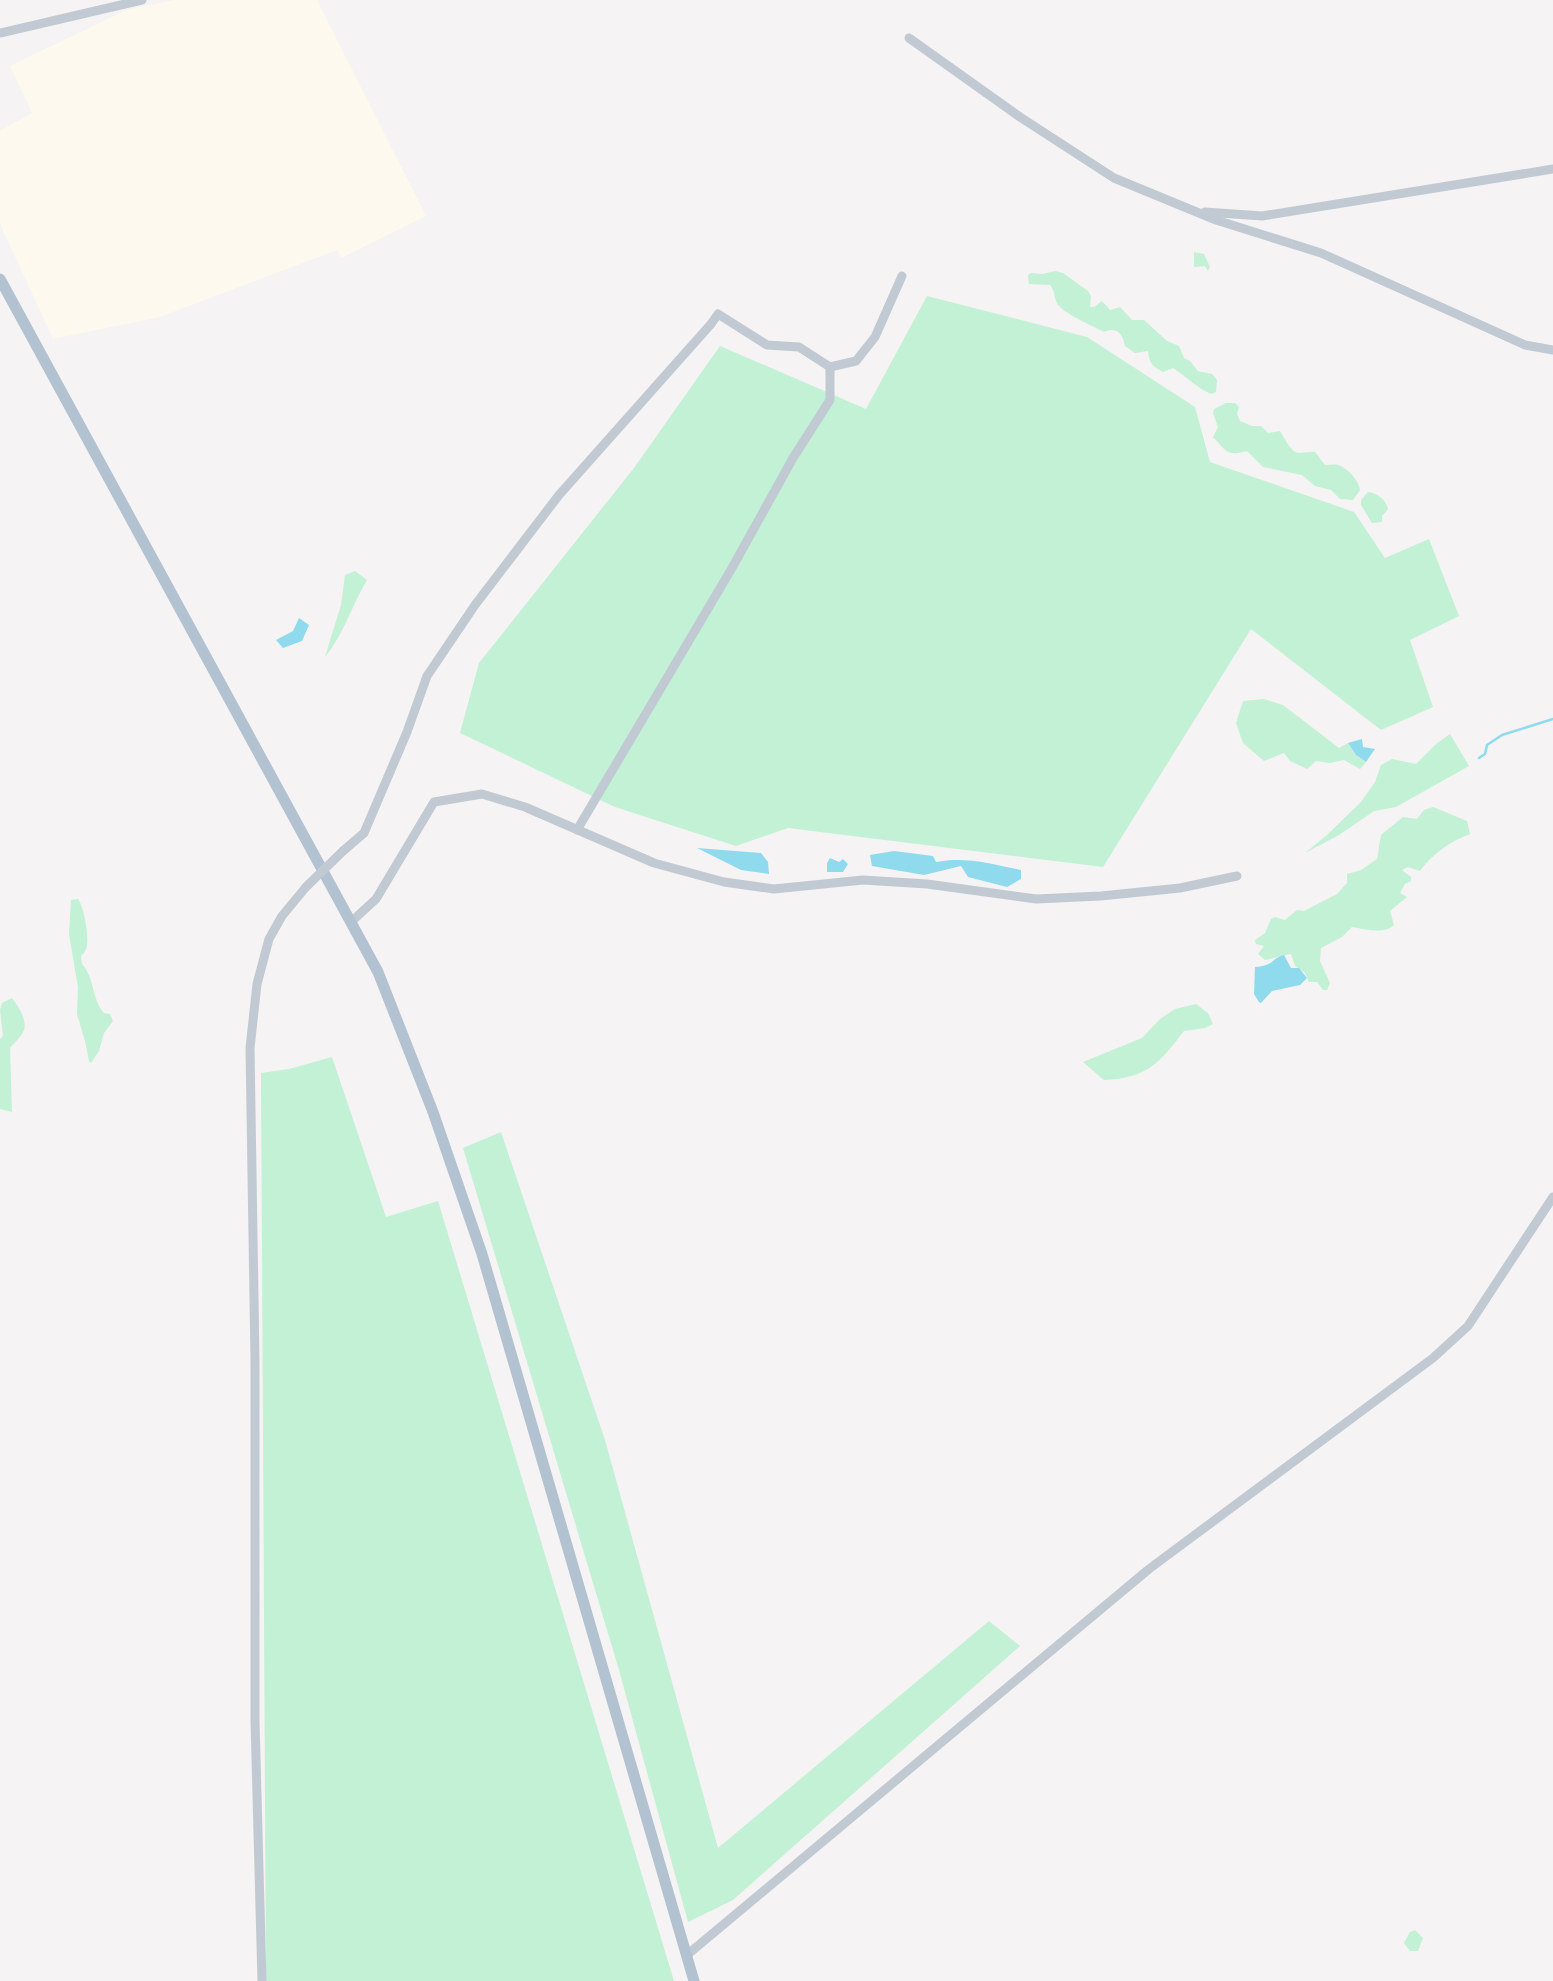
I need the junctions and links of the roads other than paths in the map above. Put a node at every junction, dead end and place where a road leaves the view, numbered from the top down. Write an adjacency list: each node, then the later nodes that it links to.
1 (142, 0): 2 (street)
2 (0, 33)
3 (909, 38): 5 (street)
4 (1553, 169): 5 (street)
5 (1197, 211): 8 (street)
6 (902, 276): 9 (street)
7 (0, 278): 12 (main road)
8 (1553, 350)
9 (830, 367): 10 (street); 15 (street, bridge)
10 (577, 830): 11 (street); 12 (street)
11 (1237, 876)
12 (351, 922): 14 (main road)
13 (1553, 1197): 14 (street)
14 (687, 1955): 16 (main road)
15 (262, 1981)
16 (694, 1981)

